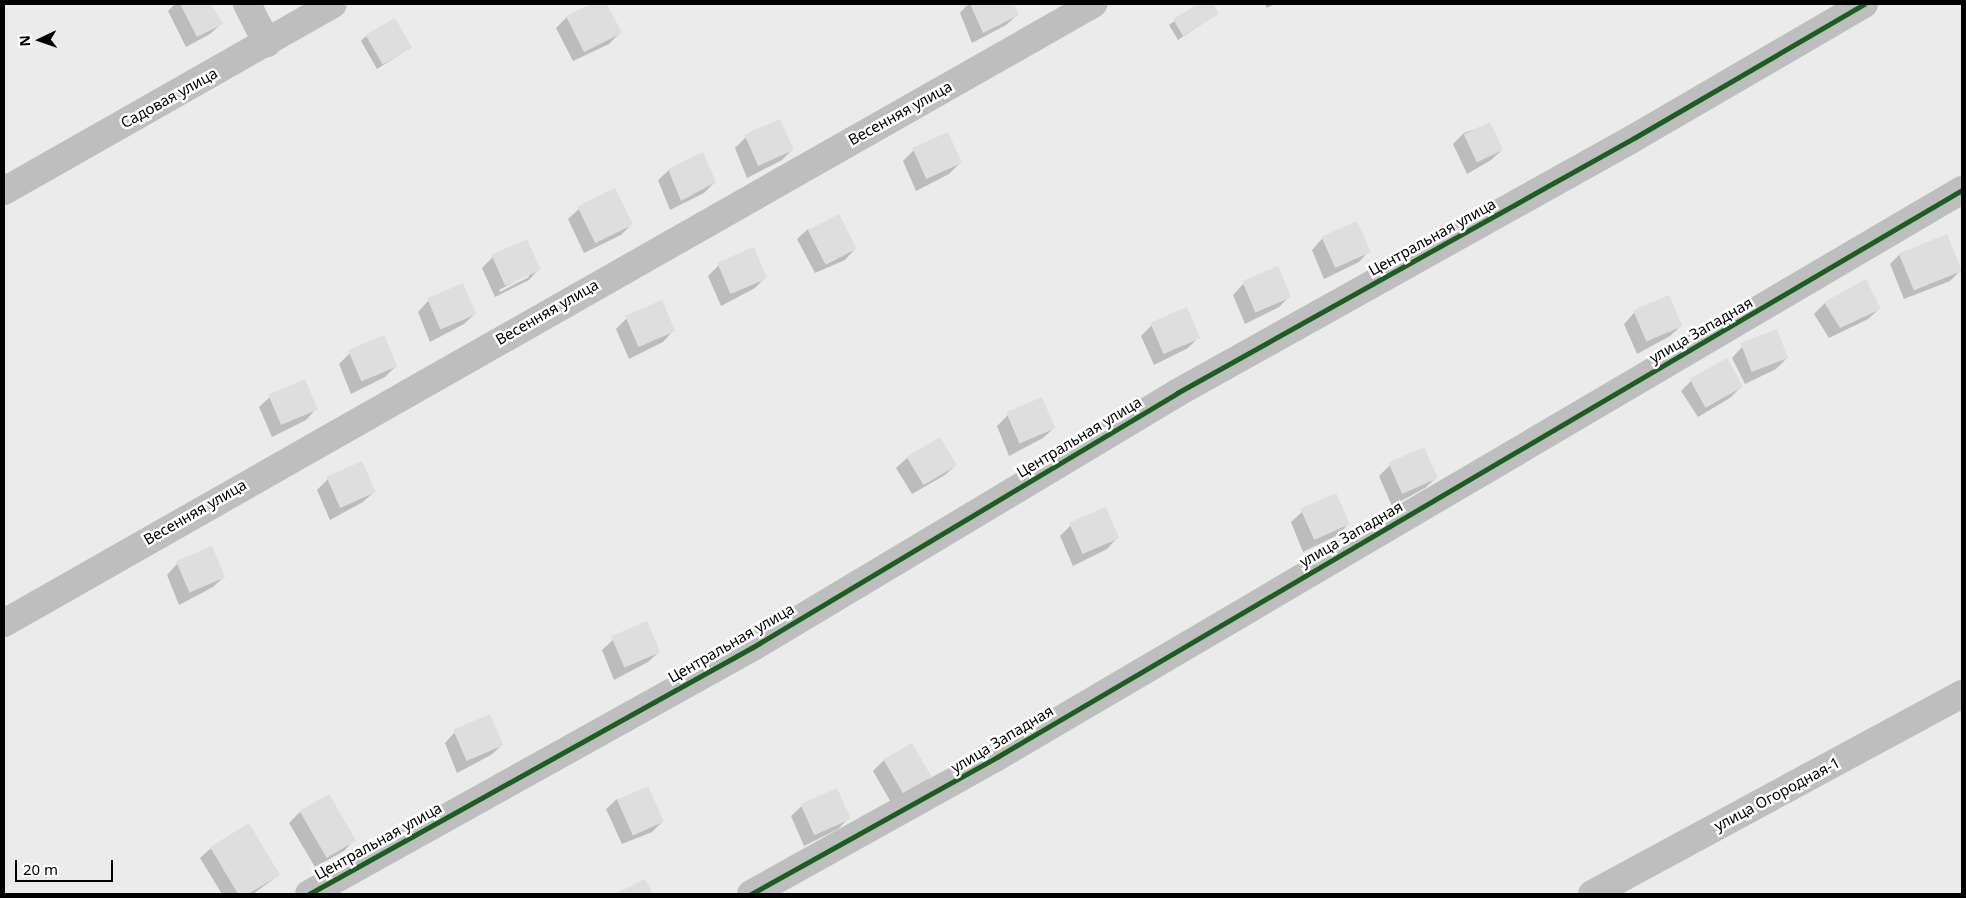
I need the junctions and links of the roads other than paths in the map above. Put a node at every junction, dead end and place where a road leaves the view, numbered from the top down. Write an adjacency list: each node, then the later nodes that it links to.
1 (247, 4): 5 (street)
2 (333, 4): 5 (street, Садовая улица)
3 (1092, 4): 8 (street, Весенняя улица)
4 (1864, 4): 10 (street, Центральная улица)
5 (266, 43): 7 (street, Садовая улица)
6 (1962, 190): 11 (street, улица Западная)
7 (4, 191)
8 (4, 623)
9 (1962, 694): 12 (street, улица Огородная-1)
10 (309, 894)
11 (751, 894)
12 (1592, 894)

